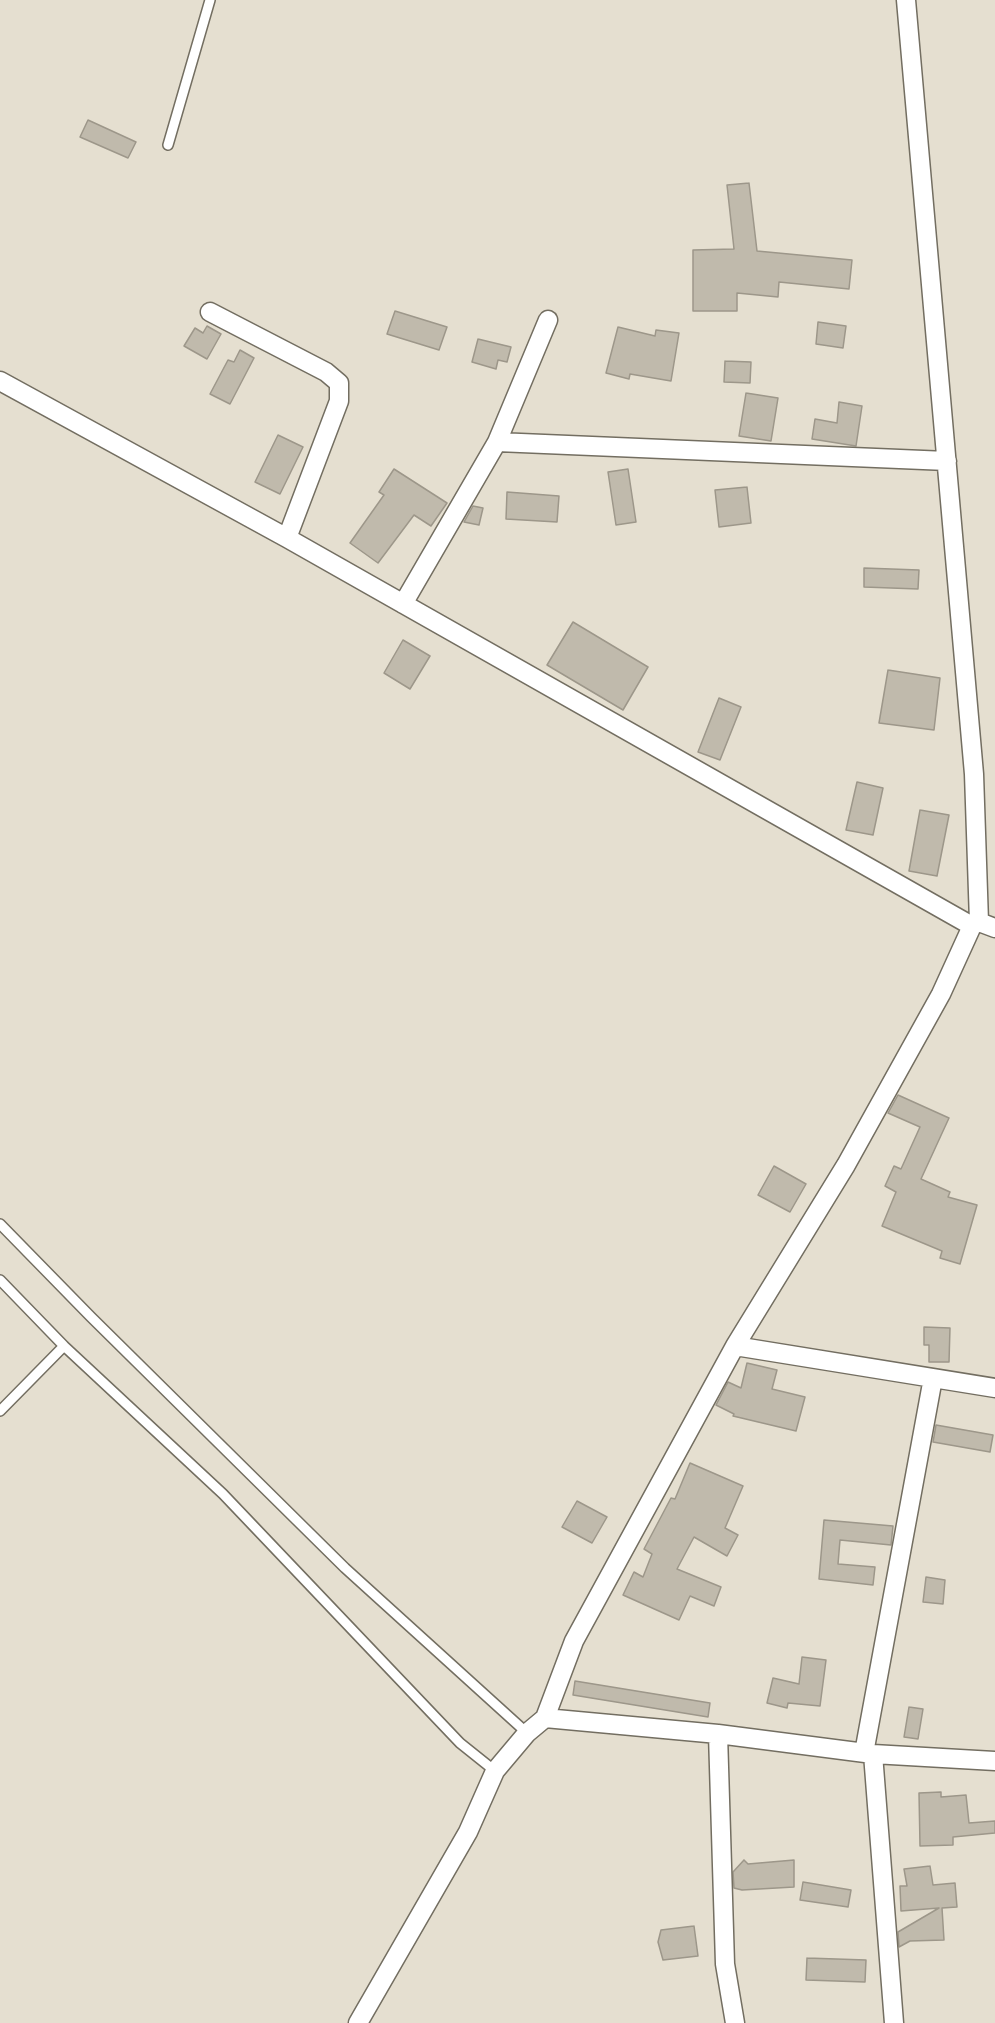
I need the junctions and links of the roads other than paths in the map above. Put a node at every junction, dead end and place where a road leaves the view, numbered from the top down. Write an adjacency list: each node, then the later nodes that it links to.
1 (210, 0): 3 (lane)
2 (906, 0): 8 (street)
3 (168, 145)
4 (210, 312): 9 (street)
5 (548, 320): 7 (street)
6 (0, 381): 9 (street)
7 (497, 442): 8 (street); 10 (street)
8 (947, 461): 11 (street)
9 (287, 538): 10 (street)
10 (403, 604): 11 (street)
11 (982, 925): 15 (street)
12 (0, 1224): 20 (lane)
13 (0, 1280): 14 (lane)
14 (64, 1346): 18 (lane); 24 (lane)
15 (735, 1346): 16 (street); 19 (street)
16 (933, 1378): 17 (street); 22 (street)
17 (995, 1388)
18 (0, 1411)
19 (545, 1718): 20 (street); 21 (street)
20 (526, 1733): 24 (street)
21 (718, 1734): 22 (street); 26 (street)
22 (869, 1754): 23 (street); 27 (street)
23 (995, 1761)
24 (495, 1771): 25 (street)
25 (358, 2023)
26 (735, 2023)
27 (894, 2023)

